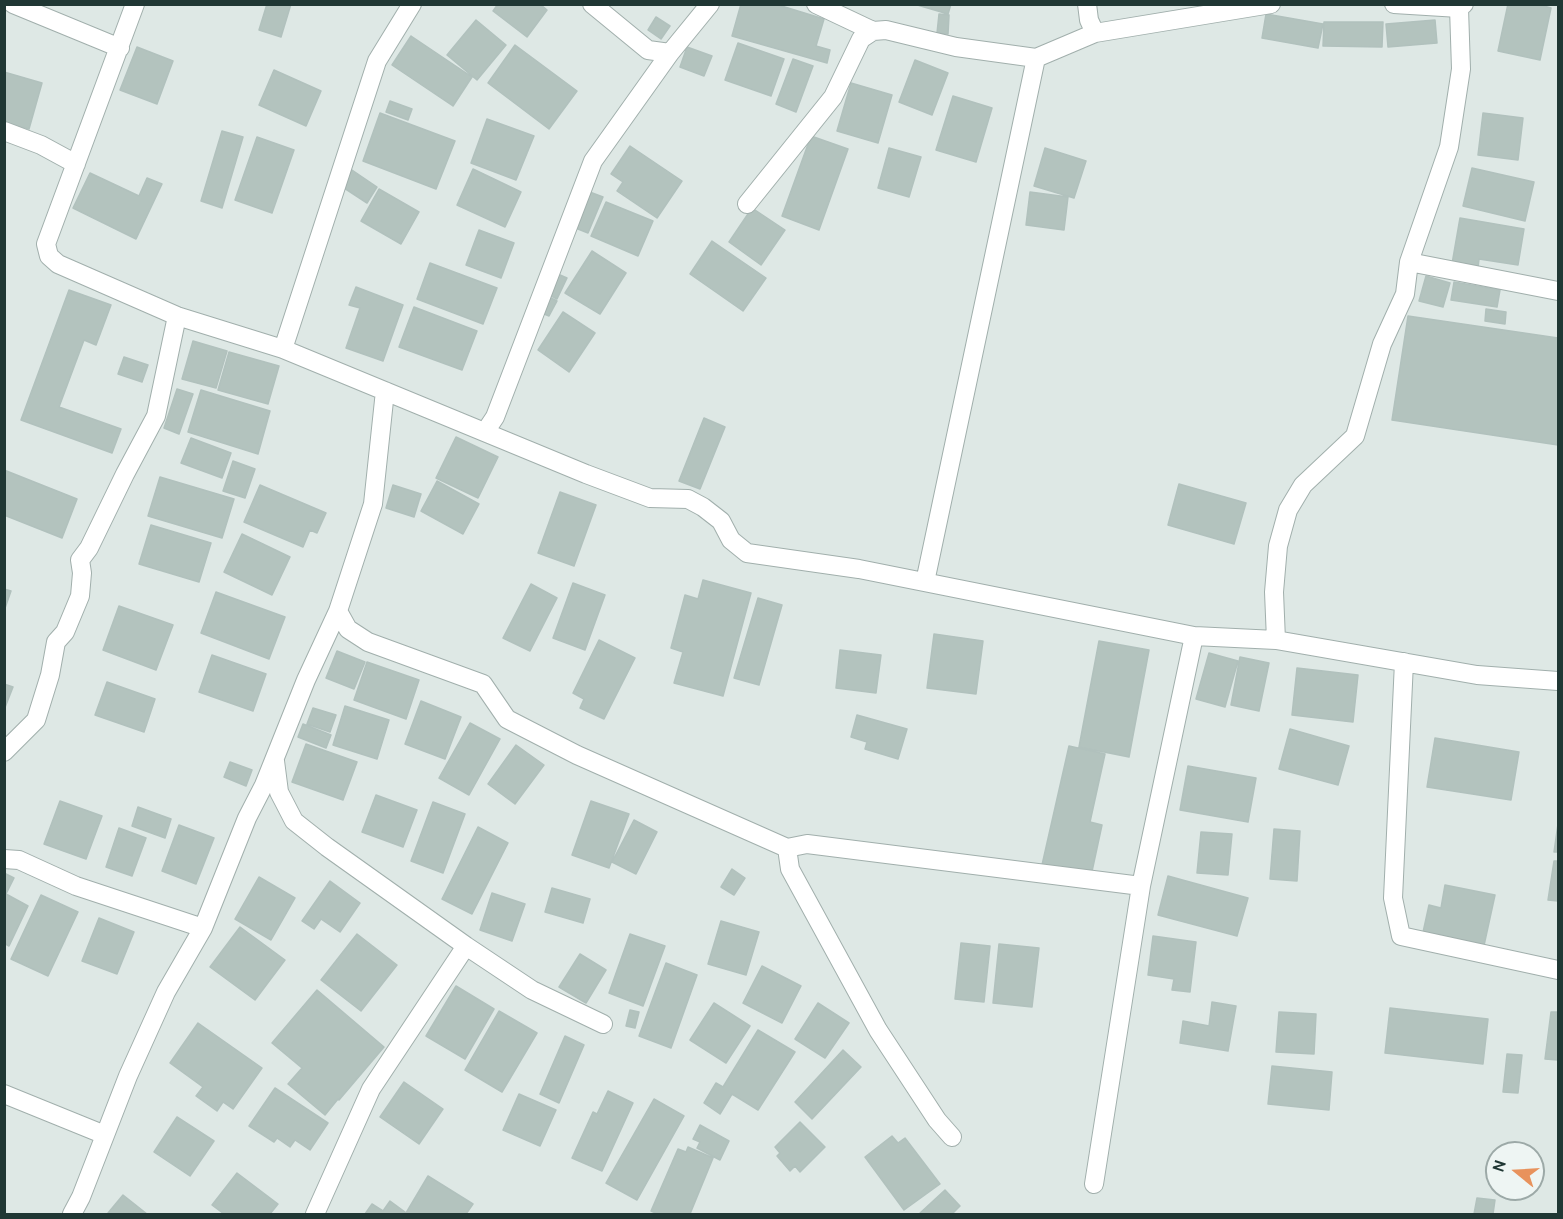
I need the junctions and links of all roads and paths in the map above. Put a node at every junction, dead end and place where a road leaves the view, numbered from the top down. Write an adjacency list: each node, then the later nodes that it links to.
1 (13, 4): 13 (street)
2 (135, 4): 13 (street)
3 (412, 4): 22 (street)
4 (592, 4): 14 (street)
5 (710, 4): 14 (street)
6 (816, 4): 11 (street)
7 (1087, 4): 12 (street)
8 (1270, 4): 12 (street)
9 (1394, 4): 10 (street)
10 (1461, 6): 19 (street)
11 (873, 32): 15 (street); 18 (street)
12 (1095, 33): 15 (street)
13 (120, 48): 17 (street)
14 (670, 53): 24 (street)
15 (1036, 58): 25 (street)
16 (4, 131): 17 (street)
17 (76, 164): 21 (street)
18 (747, 204)
19 (1409, 262): 20 (street); 28 (street)
20 (1558, 291)
21 (177, 316): 22 (street); 31 (street)
22 (283, 349): 23 (street)
23 (385, 391): 24 (street); 26 (street)
24 (485, 432): 25 (street)
25 (926, 582): 27 (street)
26 (338, 611): 32 (street); 33 (street)
27 (1194, 636): 28 (street); 35 (street)
28 (1276, 640): 29 (street)
29 (1404, 662): 30 (street); 38 (street)
30 (1558, 681)
31 (4, 753)
32 (274, 756): 36 (street); 37 (street)
33 (787, 848): 35 (street); 42 (street)
34 (4, 859): 36 (street)
35 (1141, 886): 43 (street)
36 (203, 928): 41 (street)
37 (466, 946): 39 (street); 45 (street)
38 (1558, 970)
39 (603, 1024)
40 (4, 1094): 41 (street)
41 (105, 1135): 44 (street)
42 (952, 1137)
43 (1094, 1184)
44 (72, 1215)
45 (315, 1215)

